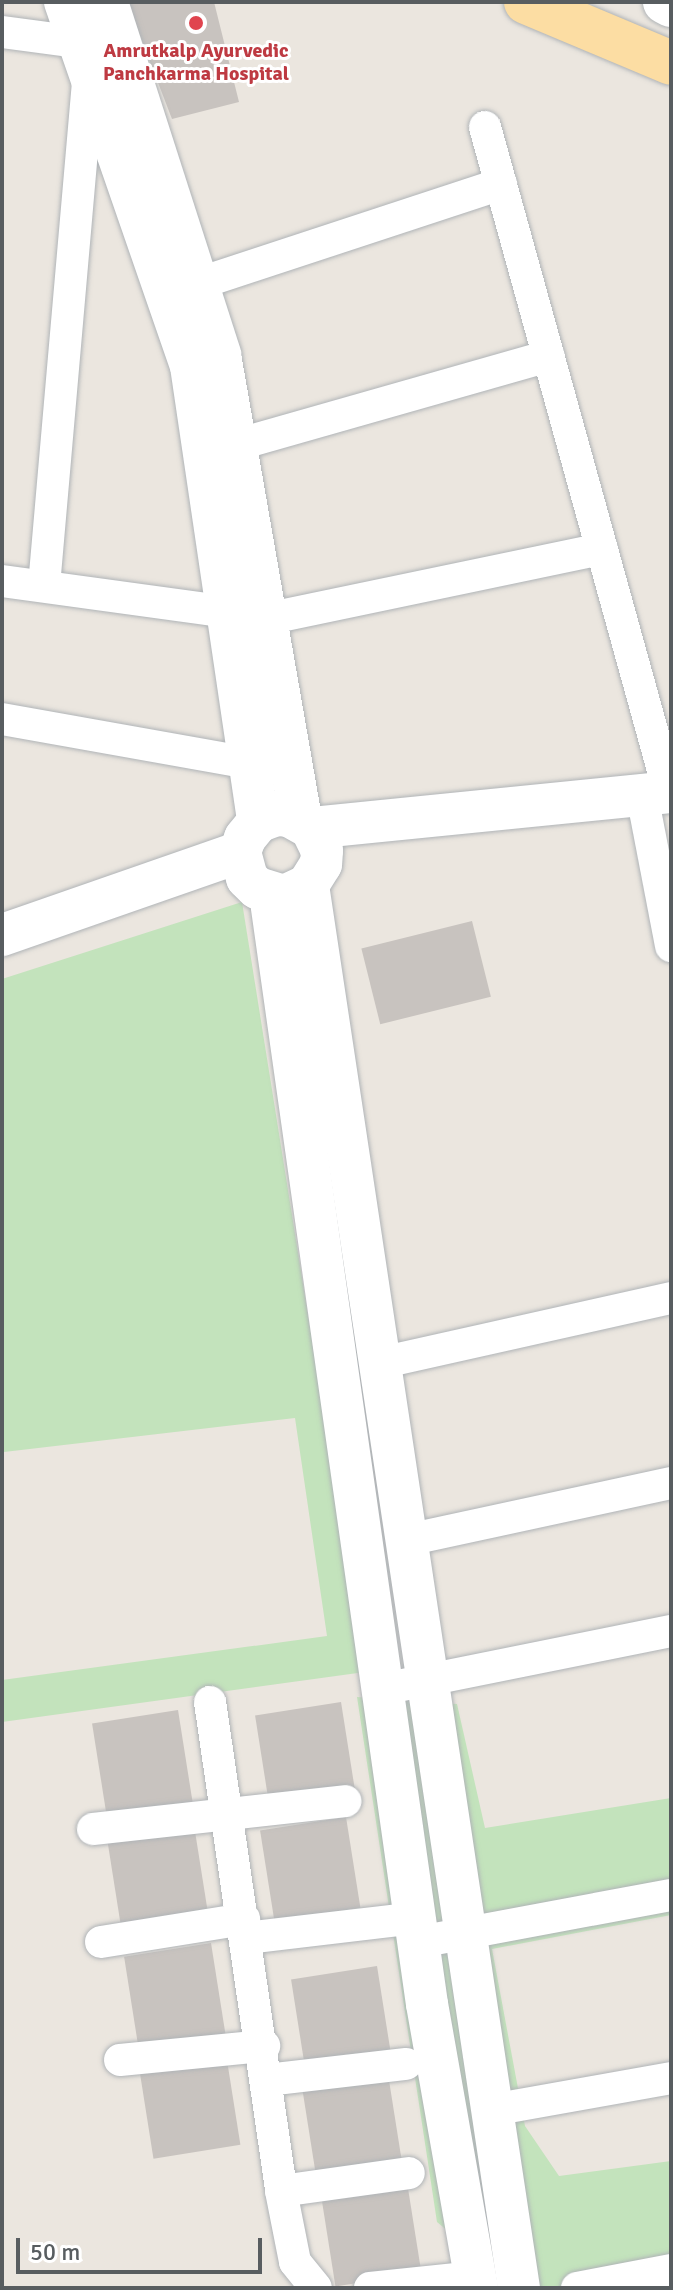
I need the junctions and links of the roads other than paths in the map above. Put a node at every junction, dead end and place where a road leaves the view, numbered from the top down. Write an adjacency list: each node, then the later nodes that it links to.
1 (65, 2): 9 (street)
2 (107, 2): 13 (street)
3 (526, 2): 10 (main road)
4 (583, 2): 8 (main road)
5 (665, 2): 6 (main road)
6 (671, 5)
7 (2, 32): 9 (street)
8 (671, 42)
9 (83, 58): 18 (street); 19 (street)
10 (671, 63)
11 (485, 127): 12 (street)
12 (501, 184): 13 (street); 14 (street)
13 (197, 284): 15 (street)
14 (549, 356): 15 (street); 16 (street)
15 (236, 445): 19 (street)
16 (602, 549): 19 (street); 22 (street)
17 (2, 581): 18 (street)
18 (44, 586): 19 (street)
19 (247, 615): 21 (street); 24 (street)
20 (2, 719): 21 (street)
21 (250, 763): 23 (street)
22 (661, 793): 24 (street); 26 (street)
23 (249, 837): 24 (street); 24 (street); 25 (street)
24 (302, 858): 28 (street); 33 (street)
25 (2, 935)
26 (671, 946)
27 (671, 1298): 28 (street)
28 (380, 1363): 30 (street)
29 (671, 1483): 30 (street)
30 (407, 1540): 32 (street)
31 (671, 1631): 32 (street)
32 (428, 1682): 33 (street); 41 (street)
33 (383, 1689): 40 (street)
34 (210, 1702): 36 (street)
35 (345, 1801): 36 (street)
36 (225, 1814): 37 (street); 39 (street)
37 (93, 1829)
38 (671, 1895): 41 (street)
39 (245, 1928): 40 (street); 42 (street); 43 (street)
40 (417, 1930): 41 (street); 52 (street)
41 (464, 1931): 48 (street)
42 (101, 1942)
43 (264, 2046): 44 (street); 47 (street)
44 (120, 2060)
45 (406, 2064): 47 (street)
46 (671, 2078): 48 (street)
47 (267, 2080): 50 (street)
48 (492, 2110): 55 (street)
49 (409, 2173): 50 (street)
50 (281, 2191): 53 (street)
51 (671, 2270): 56 (street)
52 (476, 2282): 54 (street)
53 (316, 2288)
54 (370, 2288)
55 (519, 2288)
56 (577, 2288)

